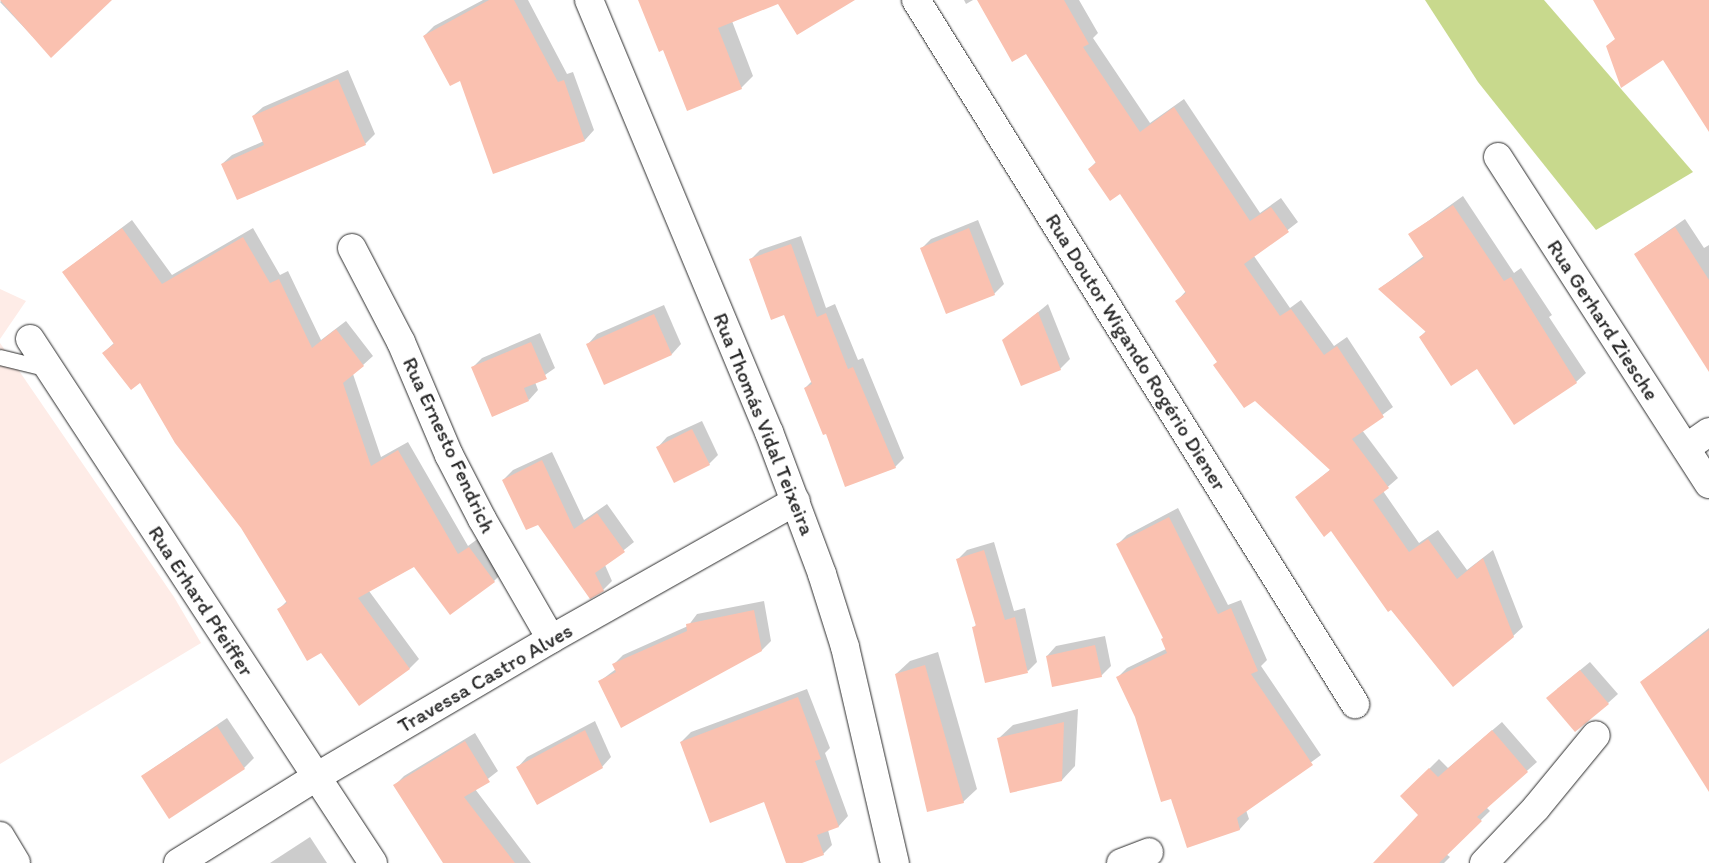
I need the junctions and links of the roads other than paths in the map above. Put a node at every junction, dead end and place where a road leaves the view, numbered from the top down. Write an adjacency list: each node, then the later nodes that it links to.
1 (589, 0): 11 (street, Rua Thomás Vidal Teixeira)
2 (916, 0): 13 (street, Rua Doutor Wigando Rogério Diener)
3 (1498, 157): 9 (street, Rua Gerhard Ziesche)
4 (352, 248): 12 (street, Rua Ernesto Fendrich)
5 (30, 339): 7 (street, Rua Erhard Pfeiffer)
6 (0, 357): 7 (lane)
7 (49, 369): 15 (street, Rua Erhard Pfeiffer)
8 (1709, 432): 9 (street)
9 (1686, 448): 10 (street, Rua Gerhard Ziesche)
10 (1709, 484)
11 (796, 501): 12 (street, Travessa Castro Alves); 21 (street, Rua Thomás Vidal Teixeira)
12 (550, 639): 15 (street, Travessa Castro Alves)
13 (1355, 704)
14 (1596, 735): 23 (street)
15 (316, 777): 19 (street, Travessa Castro Alves); 20 (street, Rua Erhard Pfeiffer)
16 (0, 836): 18 (street)
17 (1149, 852): 22 (street)
18 (16, 863)
19 (178, 863)
20 (372, 863)
21 (896, 863)
22 (1121, 863)
23 (1484, 863)

